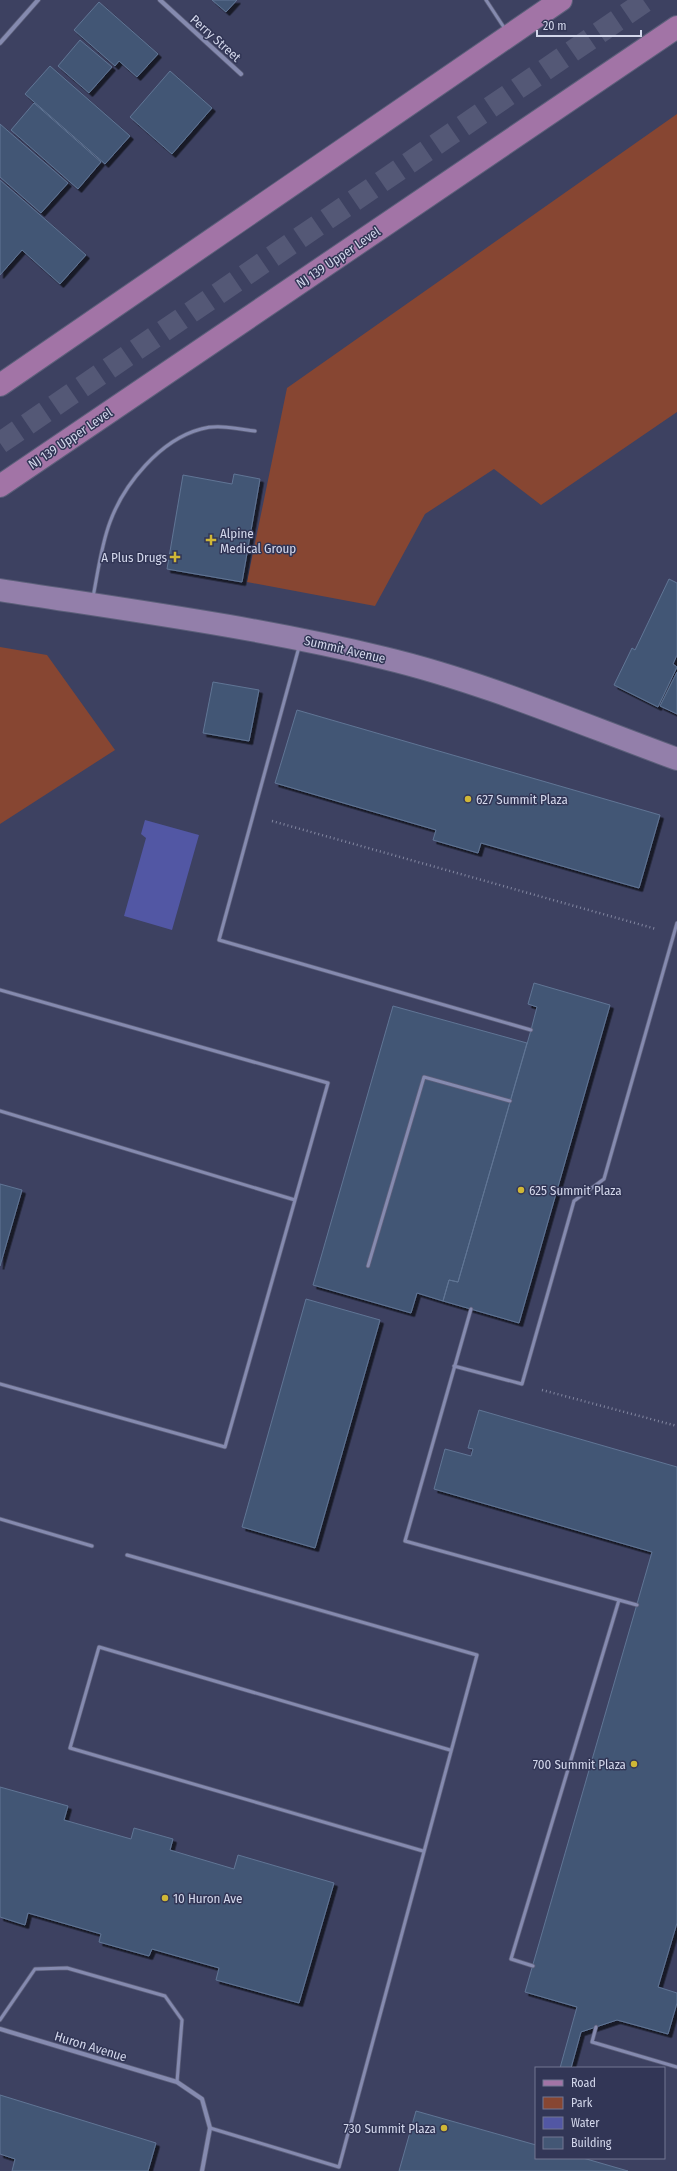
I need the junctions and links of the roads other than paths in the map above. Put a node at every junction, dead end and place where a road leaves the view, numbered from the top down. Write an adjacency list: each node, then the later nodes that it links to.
1 (38, 0): 7 (street)
2 (160, 0): 8 (street, Perry Street)
3 (486, 0): 6 (lane)
4 (561, 0): 6 (main road)
5 (677, 27): 11 (main road, NJ 139 Upper Level)
6 (509, 36): 9 (main road)
7 (0, 43)
8 (241, 74)
9 (0, 384)
10 (255, 431): 13 (lane)
11 (0, 486)
12 (0, 590): 13 (main road, Summit Avenue)
13 (91, 604): 14 (main road, Summit Avenue)
14 (301, 640): 15 (main road, Summit Avenue); 18 (lane)
15 (677, 759)
16 (677, 923): 24 (lane)
17 (0, 990): 21 (lane)
18 (531, 1030)
19 (510, 1101): 22 (lane)
20 (0, 1111): 21 (lane)
21 (295, 1200): 25 (lane)
22 (368, 1266)
23 (471, 1309): 24 (lane)
24 (454, 1366): 29 (lane)
25 (0, 1384)
26 (0, 1519): 27 (lane)
27 (92, 1546)
28 (127, 1555): 31 (lane)
29 (618, 1600): 30 (lane); 33 (lane)
30 (636, 1605)
31 (450, 1750): 32 (lane); 32 (lane)
32 (423, 1851): 39 (lane)
33 (533, 1966)
34 (0, 2020): 38 (lane)
35 (596, 2027): 37 (lane)
36 (0, 2029): 38 (street, Huron Avenue)
37 (677, 2067)
38 (177, 2082): 39 (street, Huron Avenue)
39 (210, 2128): 40 (street)
40 (202, 2171)

